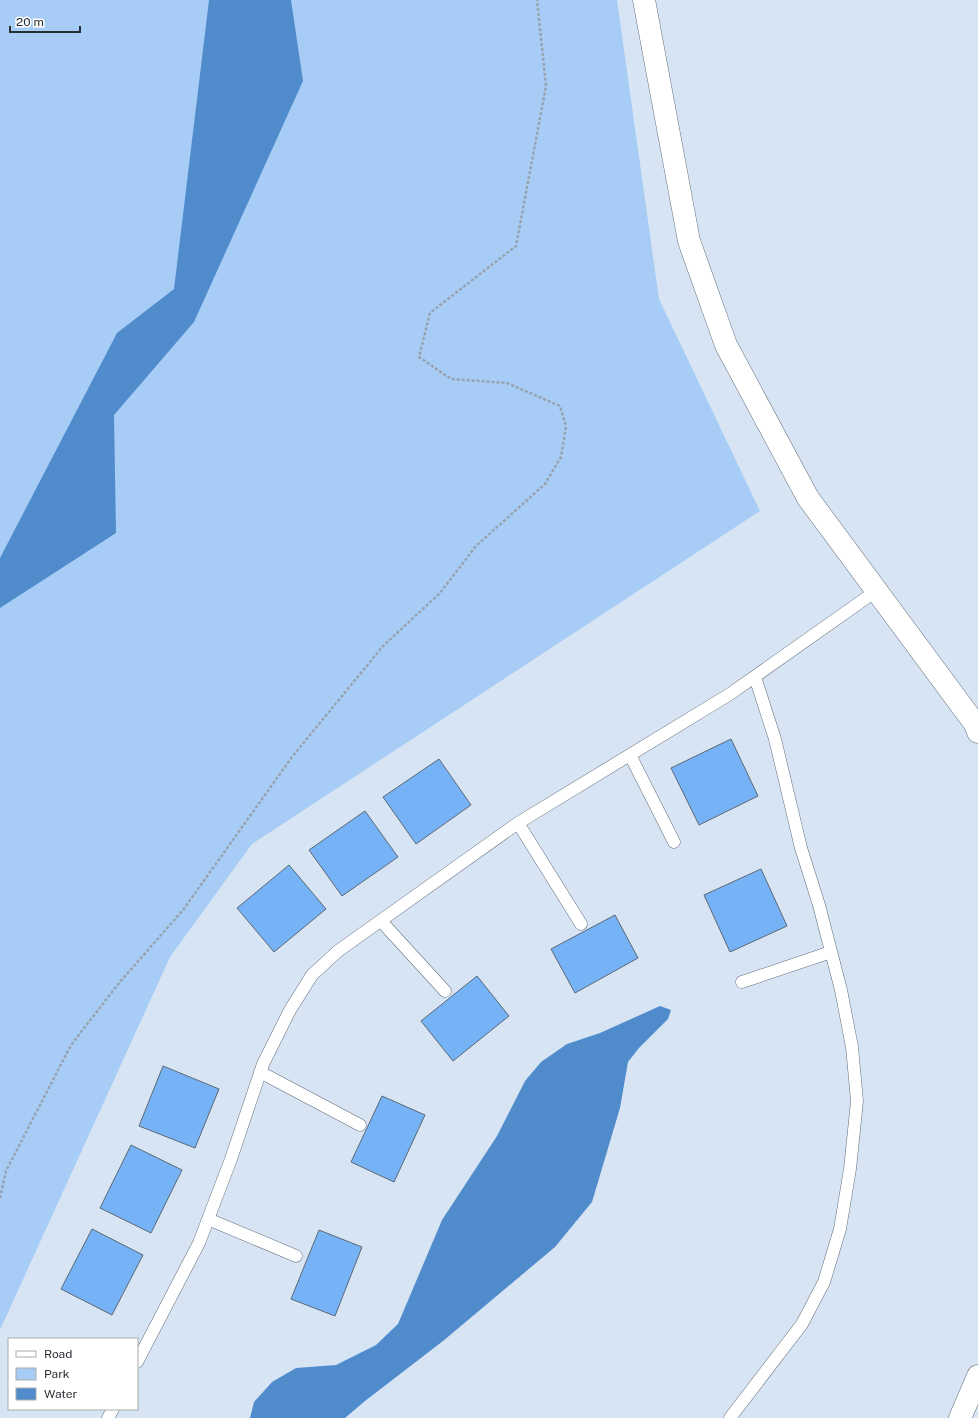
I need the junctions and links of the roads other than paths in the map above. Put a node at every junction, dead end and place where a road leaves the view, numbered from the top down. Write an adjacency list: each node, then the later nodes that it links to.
1 (644, 0): 2 (street)
2 (876, 591): 3 (lane); 4 (street)
3 (755, 677): 5 (lane); 10 (lane)
4 (978, 732)
5 (630, 755): 6 (lane); 7 (lane)
6 (518, 823): 8 (lane); 9 (lane)
7 (674, 842)
8 (381, 921): 12 (lane); 13 (lane)
9 (580, 924)
10 (831, 952): 11 (lane); 19 (lane)
11 (742, 982)
12 (445, 991)
13 (260, 1072): 14 (lane); 15 (lane)
14 (360, 1124)
15 (208, 1219): 16 (lane); 17 (lane)
16 (296, 1256)
17 (138, 1360)
18 (978, 1376): 20 (street)
19 (730, 1418)
20 (960, 1418)

